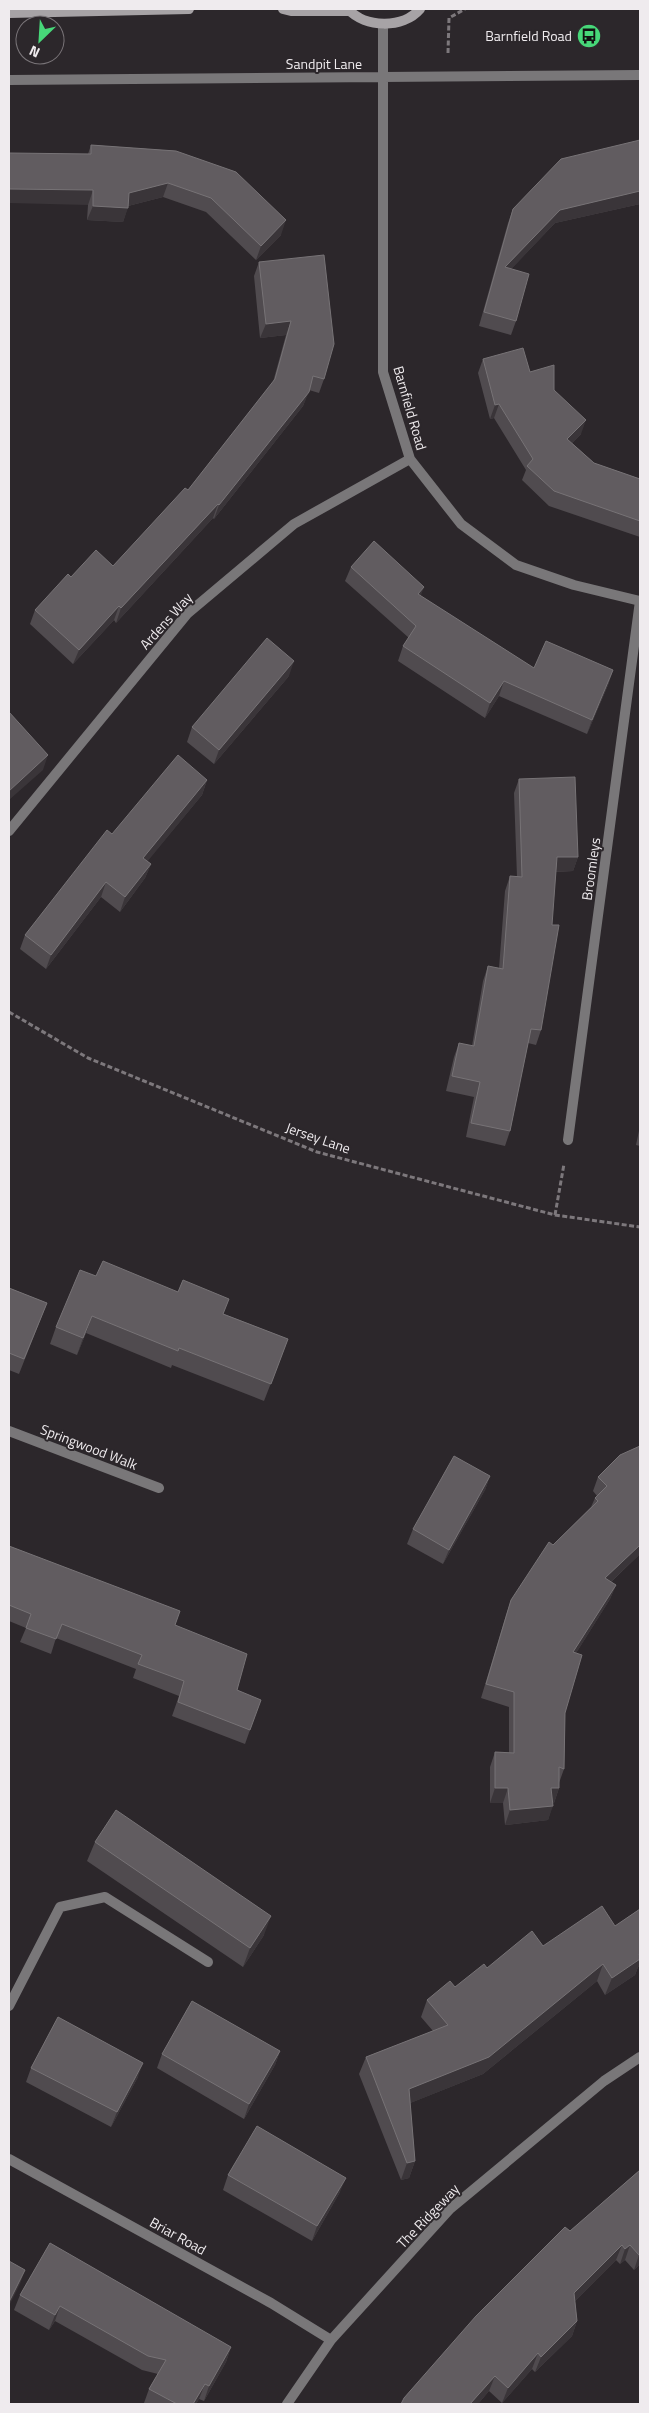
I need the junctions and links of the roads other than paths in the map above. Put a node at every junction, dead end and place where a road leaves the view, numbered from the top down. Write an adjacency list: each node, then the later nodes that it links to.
1 (189, 9): 5 (street)
2 (283, 9): 4 (street)
3 (420, 9): 6 (street)
4 (349, 10): 6 (street)
5 (9, 13)
6 (383, 24): 8 (street, Barnfield Road)
7 (640, 75): 8 (street, Sandpit Lane)
8 (383, 77): 9 (street, Sandpit Lane); 10 (street, Barnfield Road)
9 (9, 80)
10 (410, 459): 11 (street, Barnfield Road); 12 (street, Ardens Way)
11 (640, 601): 13 (street, Broomleys)
12 (9, 831)
13 (568, 1140)
14 (9, 1432): 15 (street, Springwood Walk)
15 (159, 1488)
16 (208, 1962): 17 (street)
17 (9, 2006)
18 (640, 2058): 20 (street, The Ridgeway)
19 (9, 2159): 20 (street, Briar Road)
20 (331, 2340): 21 (street, The Ridgeway)
21 (287, 2404)

